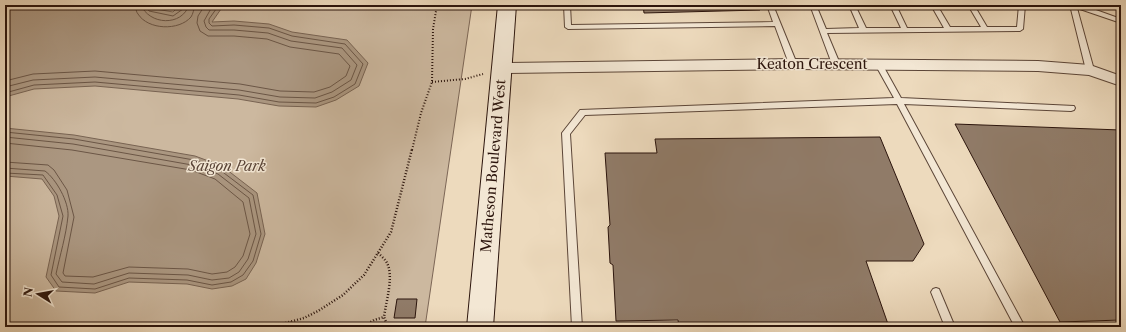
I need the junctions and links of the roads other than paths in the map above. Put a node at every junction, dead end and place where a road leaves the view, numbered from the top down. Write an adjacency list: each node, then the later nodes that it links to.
1 (507, 5): 22 (street, Matheson Boulevard West)
2 (567, 5): 13 (lane)
3 (770, 5): 13 (lane)
4 (813, 5): 18 (lane)
5 (852, 5): 16 (lane)
6 (893, 5): 17 (lane)
7 (934, 5): 14 (lane)
8 (971, 5): 15 (lane)
9 (1022, 5): 15 (lane)
10 (1072, 5): 23 (lane)
11 (1076, 5): 12 (lane)
12 (1121, 22)
13 (778, 24): 19 (lane)
14 (948, 29): 15 (lane); 17 (lane)
15 (985, 29)
16 (863, 30): 17 (lane); 18 (lane)
17 (905, 30)
18 (823, 31): 20 (lane)
19 (793, 64): 20 (street, Keaton Crescent); 22 (street, Keaton Crescent)
20 (836, 64): 21 (street, Keaton Crescent)
21 (879, 64): 23 (street, Keaton Crescent); 25 (lane)
22 (501, 68): 28 (street, Matheson Boulevard West)
23 (1090, 70): 24 (street, Keaton Crescent)
24 (1121, 81)
25 (899, 101): 26 (lane); 29 (lane); 31 (lane)
26 (1071, 108)
27 (936, 292): 30 (lane)
28 (480, 327)
29 (577, 327)
30 (950, 327)
31 (1020, 327)

